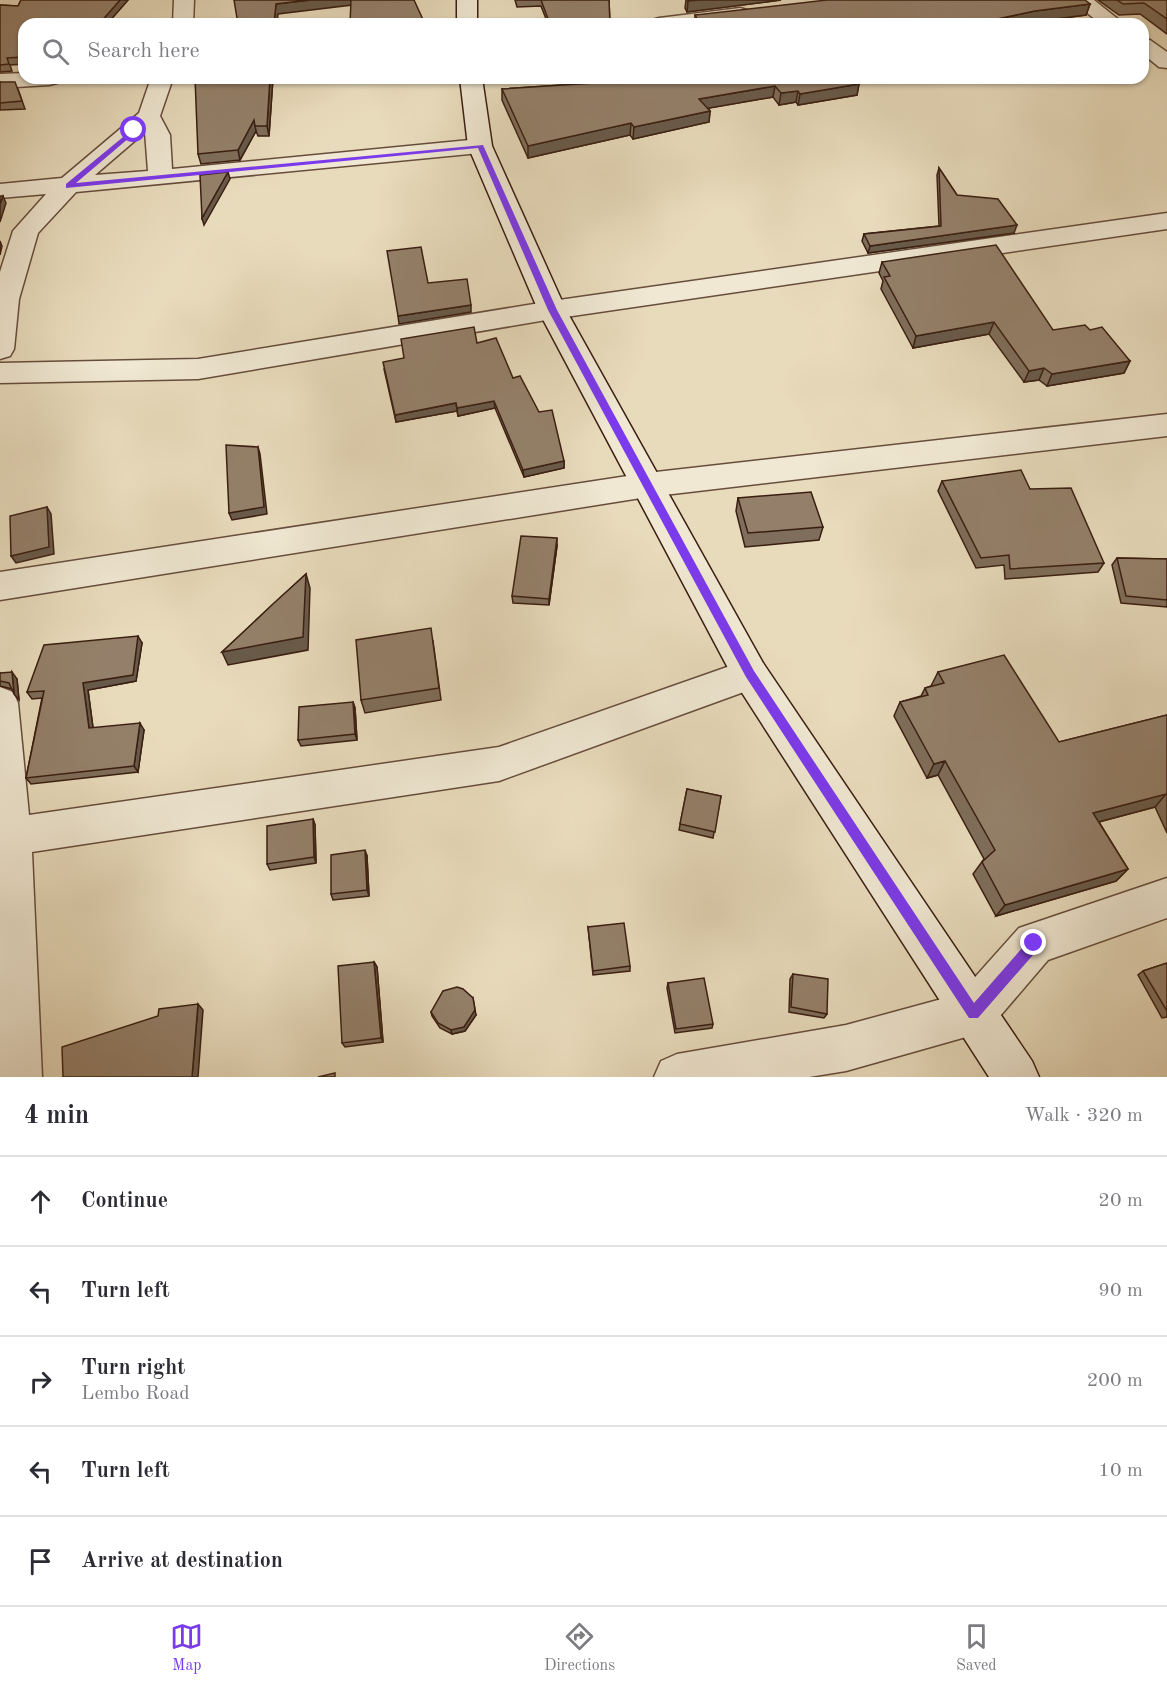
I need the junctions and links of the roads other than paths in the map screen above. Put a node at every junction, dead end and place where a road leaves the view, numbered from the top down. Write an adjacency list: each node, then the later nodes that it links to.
1 (184, 0): 5 (street)
2 (467, 0): 6 (street)
3 (1081, 0): 8 (street)
4 (763, 12): 7 (street)
5 (183, 18)
6 (467, 18)
7 (711, 18)
8 (1106, 18)
9 (1149, 48): 10 (street)
10 (1167, 62)
11 (18, 80): 12 (street)
12 (0, 81)
13 (160, 84): 15 (street)
14 (472, 84): 16 (street)
15 (149, 116): 17 (street); 18 (street)
16 (480, 146): 17 (street); 21 (street)
17 (160, 177): 18 (street)
18 (68, 186): 19 (street); 22 (street)
19 (0, 191)
20 (1167, 222): 21 (street)
21 (552, 310): 23 (street); 25 (street)
22 (0, 348)
23 (0, 373)
24 (1167, 425): 25 (street)
25 (647, 485): 26 (street); 27 (street)
26 (0, 586)
27 (750, 674): 29 (street); 31 (street)
28 (0, 703): 29 (street)
29 (6, 836): 32 (street)
30 (1167, 898): 31 (street)
31 (973, 1013): 33 (street); 34 (street)
32 (19, 1077)
33 (677, 1077)
34 (1017, 1077)

